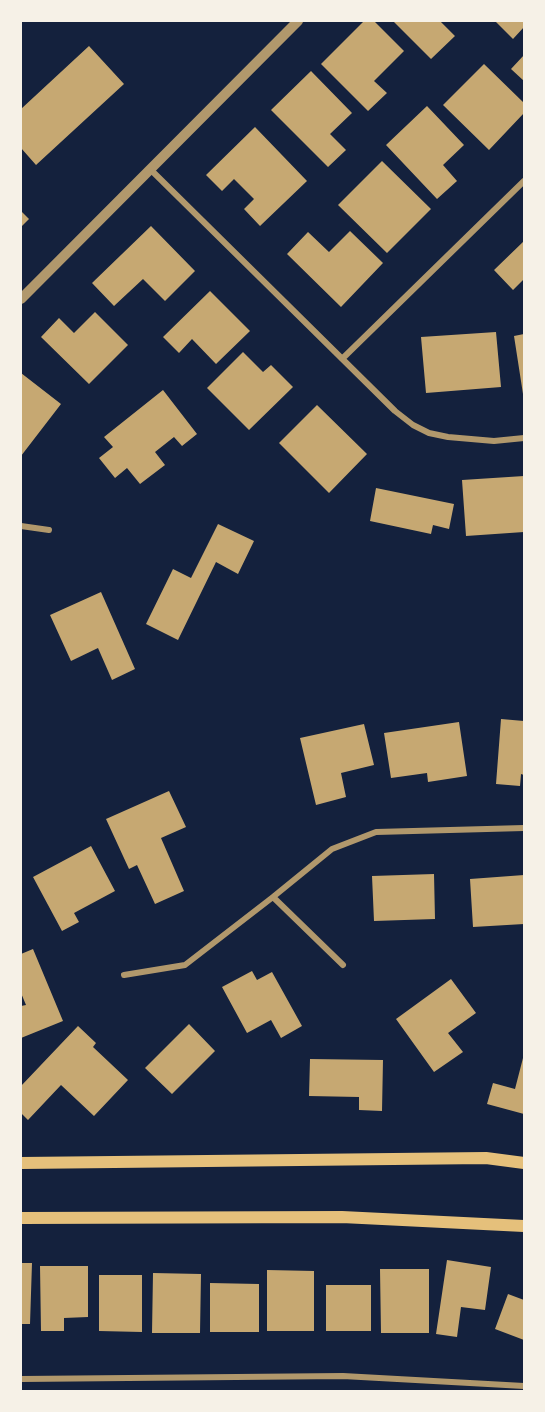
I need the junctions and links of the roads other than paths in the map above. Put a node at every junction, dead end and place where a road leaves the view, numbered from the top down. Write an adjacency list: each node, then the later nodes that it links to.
1 (298, 21): 2 (street)
2 (150, 169): 4 (street); 5 (street)
3 (524, 181): 5 (street)
4 (21, 299)
5 (342, 359): 6 (street)
6 (524, 438)
7 (21, 526): 8 (street)
8 (48, 530)
9 (524, 828): 10 (street)
10 (273, 897): 11 (street); 12 (street)
11 (343, 965)
12 (124, 975)
13 (21, 1163): 14 (main road)
14 (524, 1163)
15 (21, 1218): 16 (main road)
16 (524, 1226)
17 (21, 1379): 18 (street)
18 (524, 1386)

